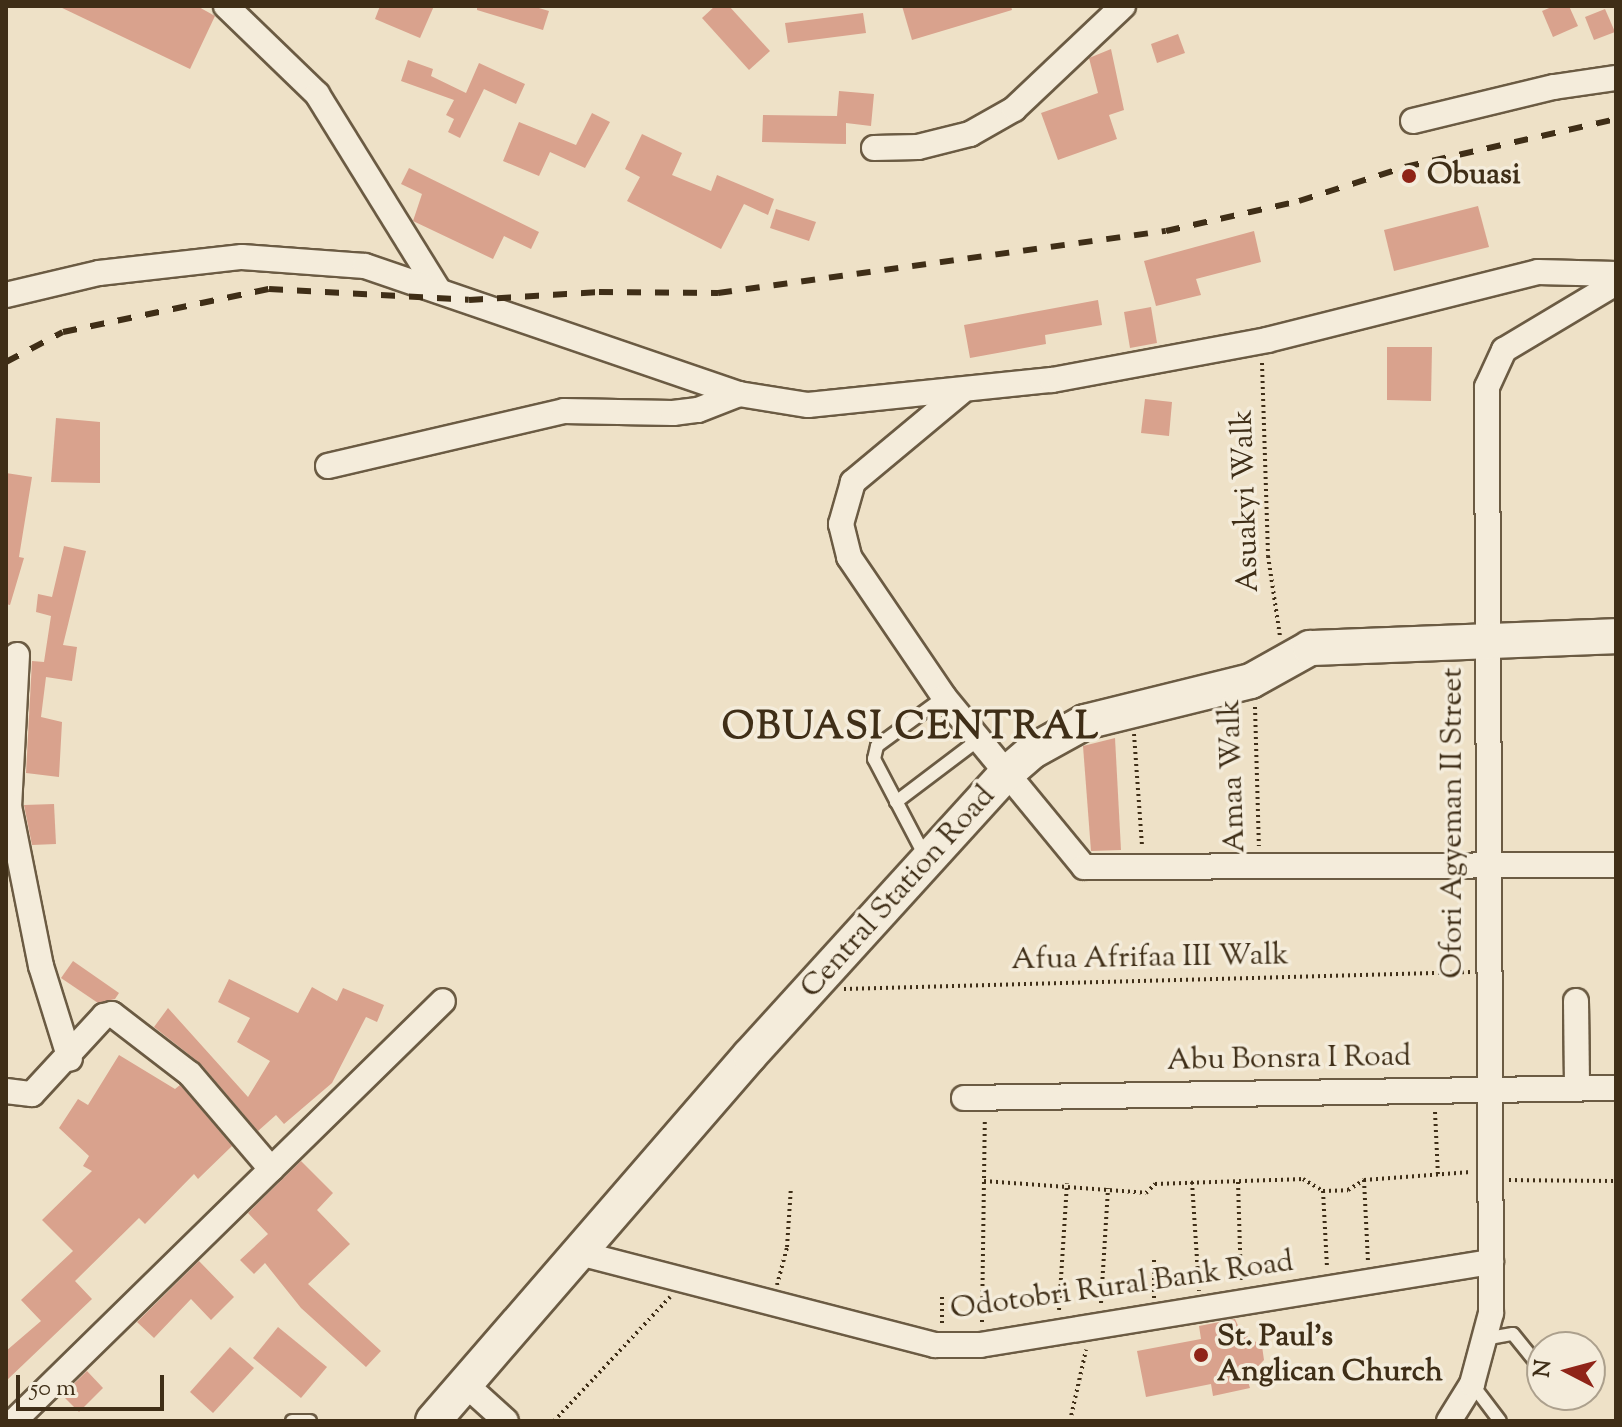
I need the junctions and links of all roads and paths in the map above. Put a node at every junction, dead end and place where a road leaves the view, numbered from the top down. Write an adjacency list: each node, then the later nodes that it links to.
1 (226, 6): 8 (street)
2 (1123, 6): 5 (street)
3 (1616, 78): 4 (street)
4 (1413, 121)
5 (874, 148)
6 (1616, 274): 10 (street)
7 (1616, 283): 15 (street, Ofori Agyeman II Street)
8 (438, 289): 9 (street); 12 (street)
9 (6, 295)
10 (1260, 341): 11 (street); 17 (path, Asuakyi Walk)
11 (961, 392): 12 (street); 19 (street)
12 (739, 394): 13 (street)
13 (328, 466)
14 (1616, 636): 15 (street, Central Station Road)
15 (1484, 642): 17 (street, Central Station Road); 27 (street, Ofori Agyeman II Street)
16 (17, 655): 24 (street)
17 (1288, 657): 18 (street, Central Station Road)
18 (1252, 680): 20 (street, Central Station Road); 29 (path, Amaa Walk)
19 (944, 697): 21 (street); 23 (lane)
20 (1132, 712): 22 (street, Central Station Road); 28 (path)
21 (978, 740): 22 (street); 23 (lane)
22 (1005, 775): 25 (street, Central Station Road); 28 (street)
23 (896, 802): 25 (lane)
24 (8, 806): 34 (street)
25 (928, 862): 31 (street, Central Station Road)
26 (1616, 865): 27 (street)
27 (1486, 866): 29 (street); 30 (street, Ofori Agyeman II Street)
28 (1143, 868): 29 (street)
29 (1260, 869)
30 (1487, 972): 31 (path, Afua Afrifaa III Walk); 35 (street, Ofori Agyeman II Street)
31 (814, 989): 54 (street, Central Station Road)
32 (443, 1001): 42 (street)
33 (1576, 1001): 36 (street)
34 (70, 1059): 39 (street); 42 (street)
35 (1488, 1088): 36 (street, Abu Bonsra I Road); 38 (street, Abu Bonsra I Road); 44 (street, Ofori Agyeman II Street)
36 (1577, 1088): 37 (street, Abu Bonsra I Road)
37 (1616, 1088)
38 (1434, 1089): 40 (street, Abu Bonsra I Road); 43 (path)
39 (6, 1091)
40 (990, 1097): 41 (street, Abu Bonsra I Road); 46 (path)
41 (964, 1098)
42 (271, 1169): 73 (street)
43 (1438, 1175): 44 (path); 45 (path)
44 (1491, 1175): 48 (path); 56 (street, Ofori Agyeman II Street)
45 (1364, 1180): 53 (path); 58 (path)
46 (984, 1181): 50 (path); 69 (path)
47 (1238, 1181): 49 (path); 53 (path); 61 (path)
48 (1616, 1181)
49 (1192, 1182): 52 (path); 63 (path)
50 (1067, 1183): 52 (path); 66 (path)
51 (791, 1187): 62 (path)
52 (1108, 1188): 65 (path)
53 (1323, 1191): 59 (path)
54 (579, 1253): 57 (street, Odotobri Rural Bank Road); 71 (street, Central Station Road)
55 (1154, 1259): 64 (path)
56 (1491, 1262): 58 (street, Odotobri Rural Bank Road); 67 (street, Ofori Agyeman II Street)
57 (683, 1283): 62 (street, Odotobri Rural Bank Road); 78 (path)
58 (1370, 1284): 59 (street, Odotobri Rural Bank Road)
59 (1328, 1290): 61 (street, Odotobri Rural Bank Road)
60 (942, 1294): 68 (path)
61 (1242, 1303): 63 (street, Odotobri Rural Bank Road)
62 (771, 1306): 68 (street, Odotobri Rural Bank Road)
63 (1200, 1309): 64 (street, Odotobri Rural Bank Road)
64 (1154, 1316): 65 (street, Odotobri Rural Bank Road)
65 (1092, 1326): 66 (street, Odotobri Rural Bank Road); 79 (path)
66 (1058, 1332): 69 (street, Odotobri Rural Bank Road)
67 (1484, 1339): 70 (lane); 72 (street, Ofori Agyeman II Street)
68 (941, 1345): 69 (street, Odotobri Rural Bank Road)
69 (981, 1345)
70 (1526, 1350)
71 (465, 1384): 76 (street, Central Station Road); 77 (street)
72 (1472, 1384): 80 (street, Ofori Agyeman II Street); 81 (lane)
73 (14, 1421)
74 (292, 1421): 75 (lane)
75 (310, 1421)
76 (433, 1421)
77 (506, 1421)
78 (554, 1421)
79 (1070, 1421)
80 (1449, 1421)
81 (1500, 1421)

